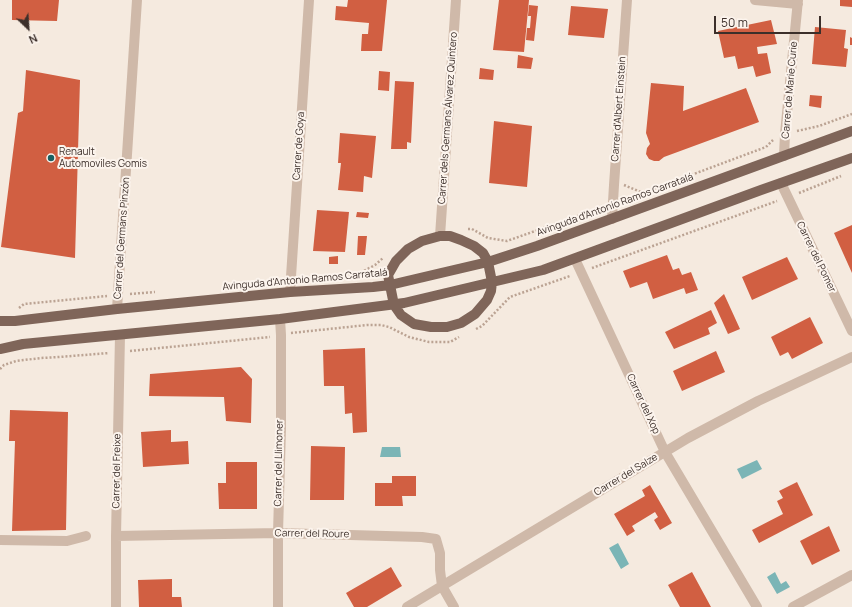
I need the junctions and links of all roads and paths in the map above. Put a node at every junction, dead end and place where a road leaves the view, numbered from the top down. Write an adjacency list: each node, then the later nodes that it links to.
1 (137, 0): 19 (street, Carrer del Germans Pinzón)
2 (309, 0): 17 (street, Carrer de Goya)
3 (456, 0): 12 (street, Carrer dels Germans Álvarez Quintero)
4 (627, 0): 11 (street, Carrer d'Albert Einstein)
5 (755, 0): 6 (street)
6 (798, 2): 8 (street, Carrer de Marie Curie)
7 (852, 131): 8 (main road, Avinguda d'Antonio Ramos Carratalá)
8 (784, 156): 11 (main road, Avinguda d'Antonio Ramos Carratalá)
9 (852, 158): 10 (main road)
10 (781, 183): 13 (main road); 22 (street, Carrer del Pomer)
11 (612, 219): 14 (main road, Avinguda d'Antonio Ramos Carratalá)
12 (440, 236): 14 (main road); 16 (main road)
13 (575, 259): 15 (main road); 26 (street, Carrer del Xop)
14 (488, 262): 15 (main road); 16 (main road, Avinguda d'Antonio Ramos Carratalá)
15 (492, 282): 18 (main road); 18 (main road)
16 (390, 285): 17 (main road, Avinguda d'Antonio Ramos Carratalá); 18 (main road)
17 (290, 292): 19 (main road, Avinguda d'Antonio Ramos Carratalá)
18 (394, 305): 20 (main road)
19 (117, 309): 21 (main road, Avinguda d'Antonio Ramos Carratalá)
20 (280, 319): 23 (main road); 27 (street, Carrer del Llimoner)
21 (0, 321)
22 (852, 331)
23 (120, 335): 24 (main road); 29 (street, Carrer del Freixe)
24 (0, 349)
25 (852, 357): 26 (street, Carrer del Salze)
26 (665, 452): 32 (street, Carrer del Salze); 37 (street, Carrer del Xop)
27 (278, 533): 29 (street, Carrer del Roure); 32 (street, Carrer del Roure); 34 (street, Carrer del Llimoner)
28 (86, 536): 30 (street)
29 (116, 536): 33 (street, Carrer del Freixe)
30 (0, 540)
31 (852, 575): 38 (street)
32 (442, 586): 35 (street, Carrer del Salze); 36 (street, Carrer del Roure)
33 (116, 607)
34 (278, 607)
35 (407, 607)
36 (454, 607)
37 (757, 607)
38 (793, 607)

